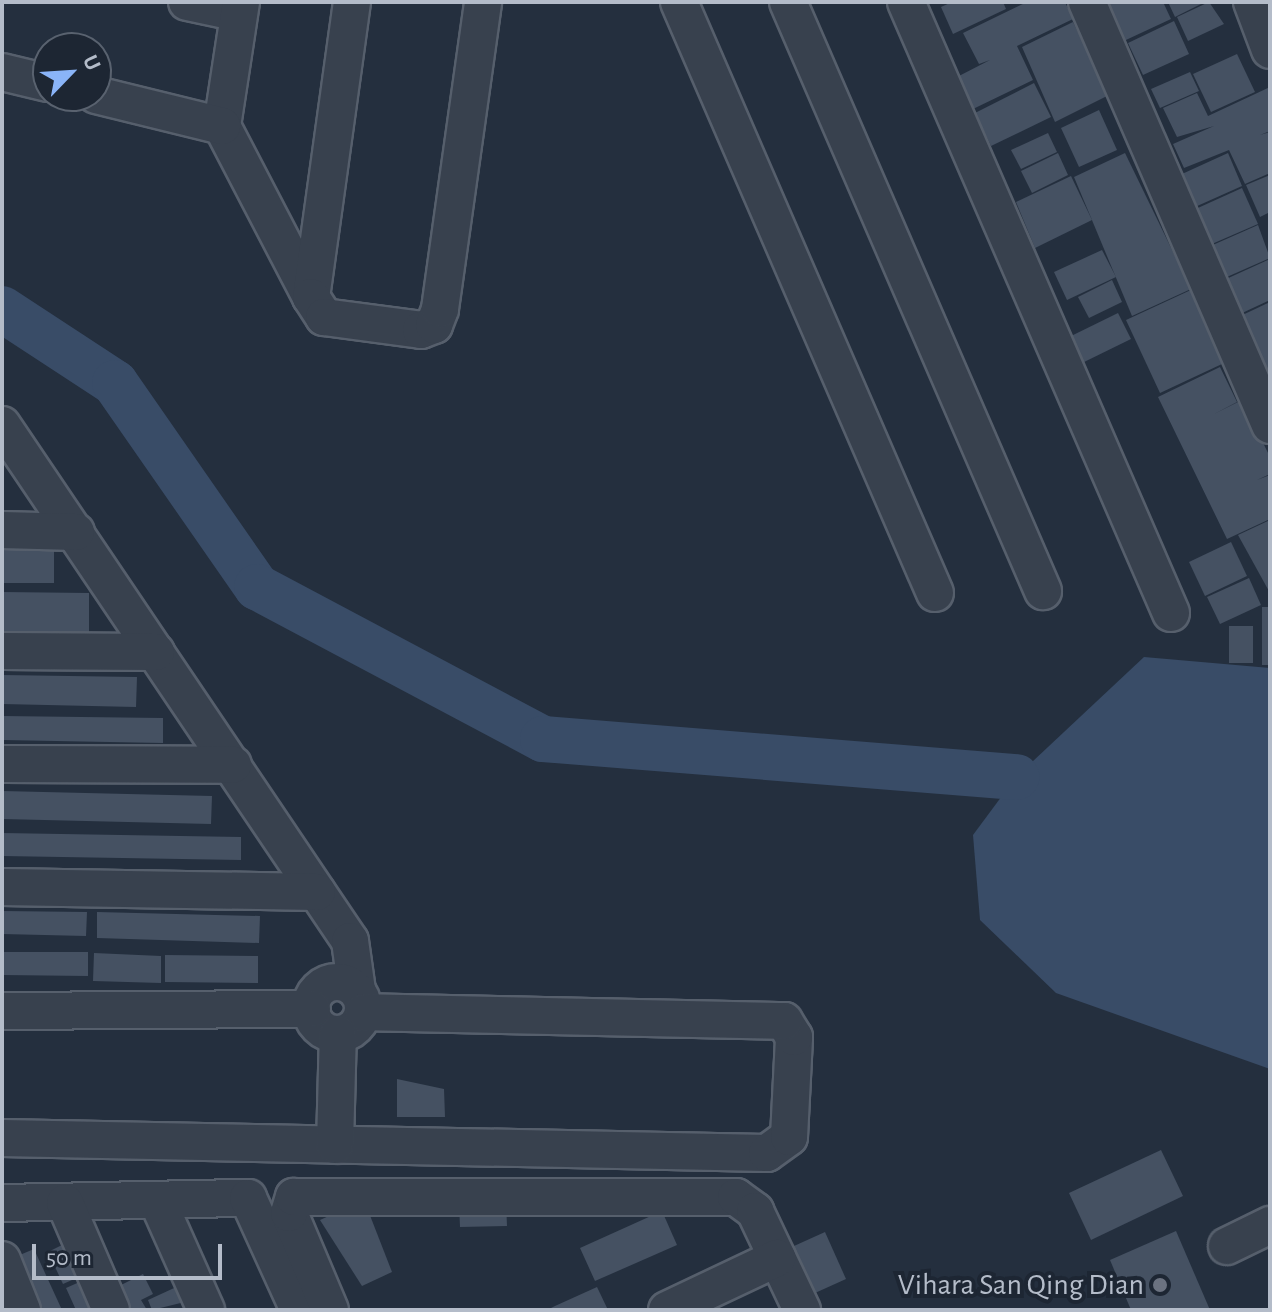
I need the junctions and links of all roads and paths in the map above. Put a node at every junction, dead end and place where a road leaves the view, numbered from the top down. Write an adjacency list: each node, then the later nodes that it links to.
1 (187, 2): 9 (street)
2 (352, 2): 15 (street)
3 (483, 2): 15 (street)
4 (679, 2): 21 (street)
5 (788, 2): 20 (street)
6 (906, 2): 22 (street)
7 (1087, 2): 17 (street)
8 (1252, 2): 10 (street)
9 (240, 8): 14 (street)
10 (1270, 50)
11 (2, 72): 12 (street)
12 (32, 79)
13 (112, 99): 14 (street)
14 (222, 126): 15 (street)
15 (311, 297)
16 (2, 425): 19 (street)
17 (1270, 425)
18 (2, 530): 19 (street)
19 (76, 532): 24 (street)
20 (1043, 591)
21 (935, 593)
22 (1171, 613)
23 (2, 651): 24 (street)
24 (156, 652): 26 (street)
25 (2, 764): 26 (street)
26 (233, 765): 28 (street)
27 (2, 887): 28 (street)
28 (317, 892): 31 (street)
29 (312, 1009): 30 (street); 31 (street); 31 (street)
30 (2, 1011)
31 (353, 1012): 33 (street); 33 (street)
32 (2, 1138): 33 (street)
33 (335, 1145)
34 (158, 1202): 36 (street); 43 (street); 44 (street)
35 (2, 1203): 36 (street)
36 (65, 1203): 42 (street)
37 (1270, 1225): 38 (street)
38 (1227, 1246)
39 (777, 1258): 45 (street); 46 (street); 47 (street)
40 (2, 1260): 41 (street)
41 (22, 1310)
42 (111, 1310)
43 (206, 1310)
44 (299, 1310)
45 (330, 1310)
46 (667, 1310)
47 (802, 1310)

